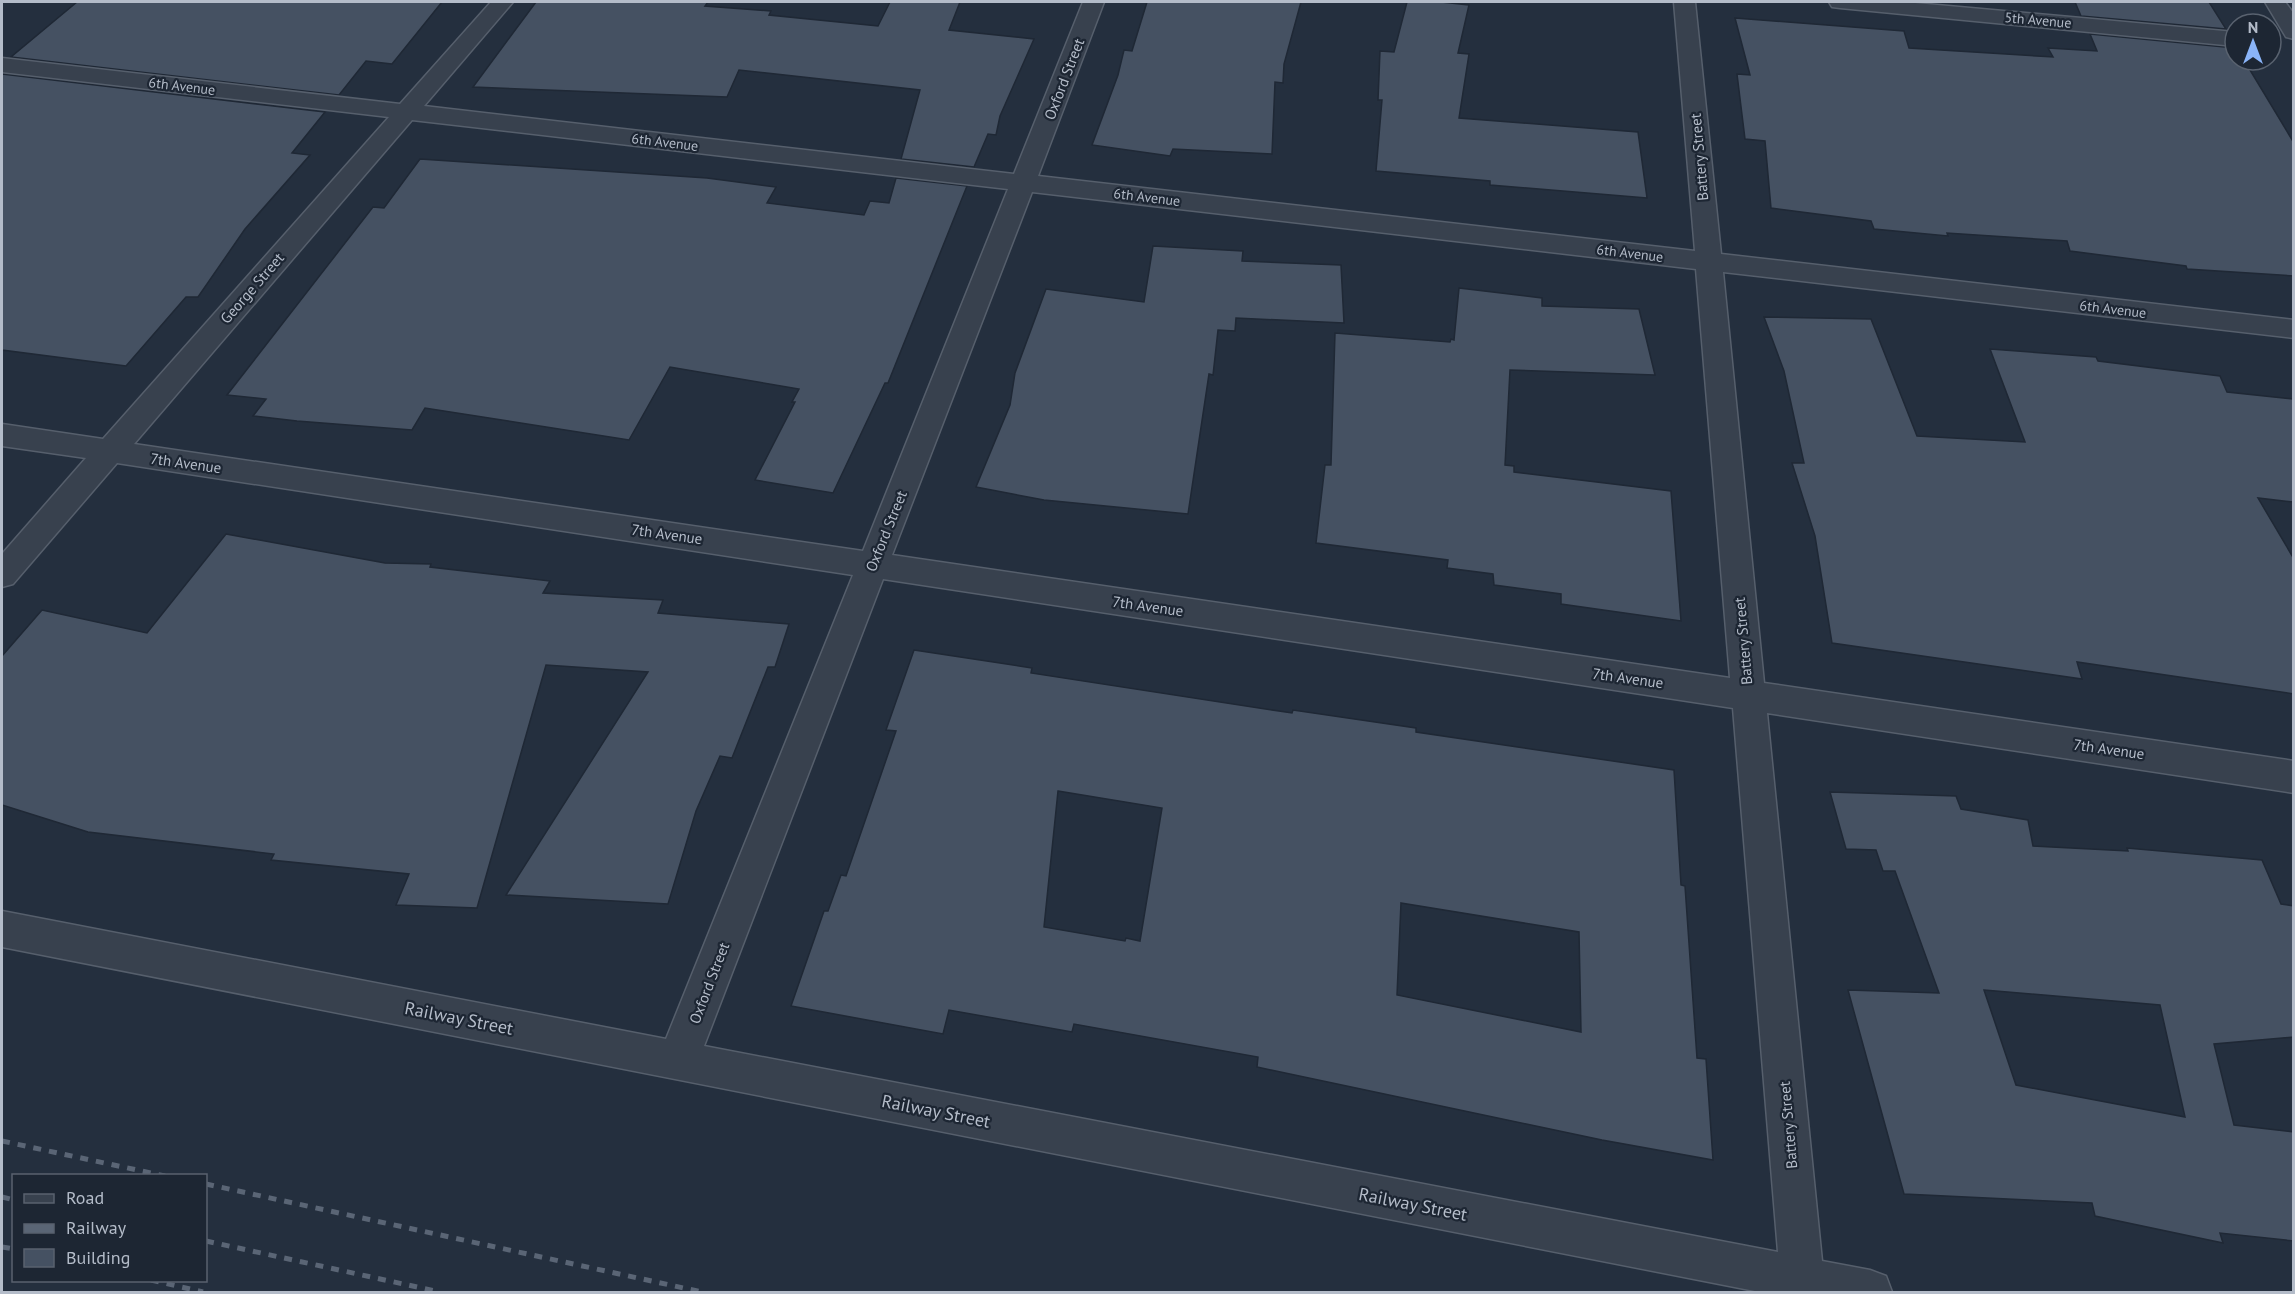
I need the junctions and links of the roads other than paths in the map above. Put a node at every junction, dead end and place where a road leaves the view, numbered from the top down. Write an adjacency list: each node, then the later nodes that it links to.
1 (502, 2): 9 (street, George Street)
2 (1094, 2): 10 (street, Oxford Street)
3 (1685, 2): 11 (street, Battery Street)
4 (1840, 2): 7 (street, 5th Avenue)
5 (2275, 2): 6 (street)
6 (2294, 32)
7 (2223, 38)
8 (2, 65): 9 (street, 6th Avenue)
9 (406, 112): 10 (street, 6th Avenue); 14 (street, George Street)
10 (1024, 183): 11 (street, 6th Avenue); 15 (street, Oxford Street)
11 (1709, 262): 12 (street, 6th Avenue); 17 (street, Battery Street)
12 (2294, 329)
13 (2, 435): 14 (street, 7th Avenue)
14 (109, 452): 15 (street, 7th Avenue); 16 (street, George Street)
15 (872, 565): 17 (street, 7th Avenue); 20 (street, Oxford Street)
16 (2, 575)
17 (1748, 696): 18 (street, 7th Avenue); 21 (street, Battery Street)
18 (2294, 777)
19 (2, 929): 20 (street, Railway Street)
20 (678, 1060): 21 (street, Railway Street)
21 (1802, 1280): 22 (street, Railway Street)
22 (1870, 1293)

